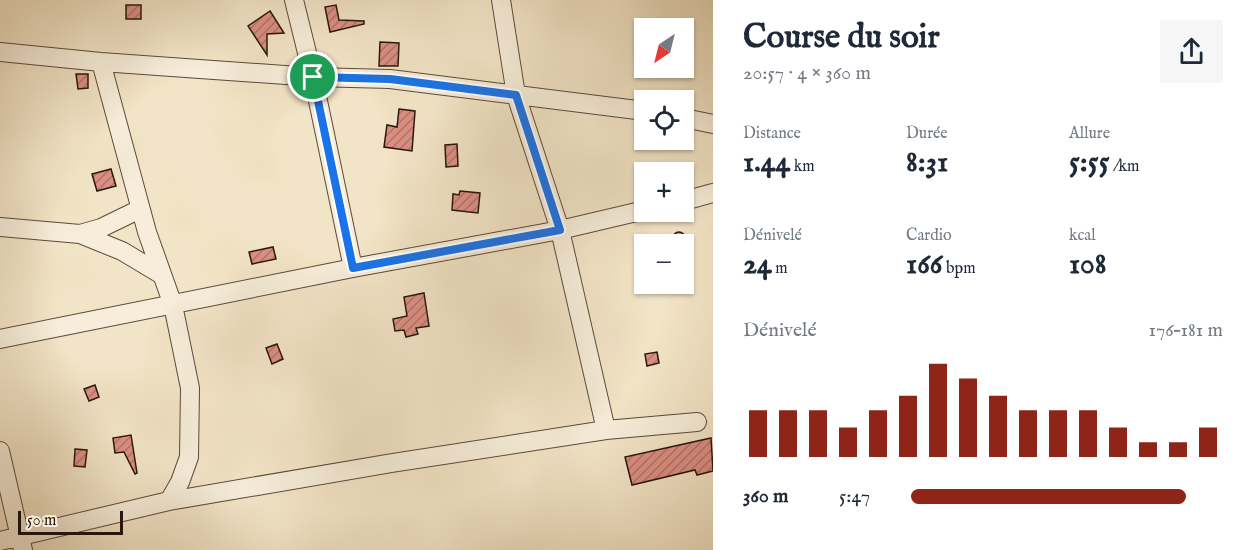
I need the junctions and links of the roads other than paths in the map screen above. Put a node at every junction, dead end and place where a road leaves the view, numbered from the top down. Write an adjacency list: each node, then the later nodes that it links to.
1 (294, 0): 5 (street)
2 (501, 0): 6 (street)
3 (0, 52): 4 (street)
4 (101, 62): 5 (street); 12 (street)
5 (313, 77): 6 (street); 17 (street)
6 (516, 95): 7 (street); 15 (street)
7 (634, 110)
8 (694, 120): 9 (street)
9 (713, 124)
10 (713, 193): 11 (street)
11 (694, 198)
12 (140, 209): 16 (street); 18 (street)
13 (634, 213): 15 (street)
14 (0, 227): 16 (street)
15 (560, 230): 17 (street); 22 (street)
16 (80, 234): 18 (street)
17 (353, 268): 19 (street)
18 (162, 275): 19 (street)
19 (172, 305): 20 (street); 24 (street)
20 (0, 339)
21 (697, 422): 22 (street)
22 (606, 430): 24 (street)
23 (0, 451): 26 (street)
24 (169, 501): 26 (street)
25 (0, 541): 26 (street)
26 (21, 543)

